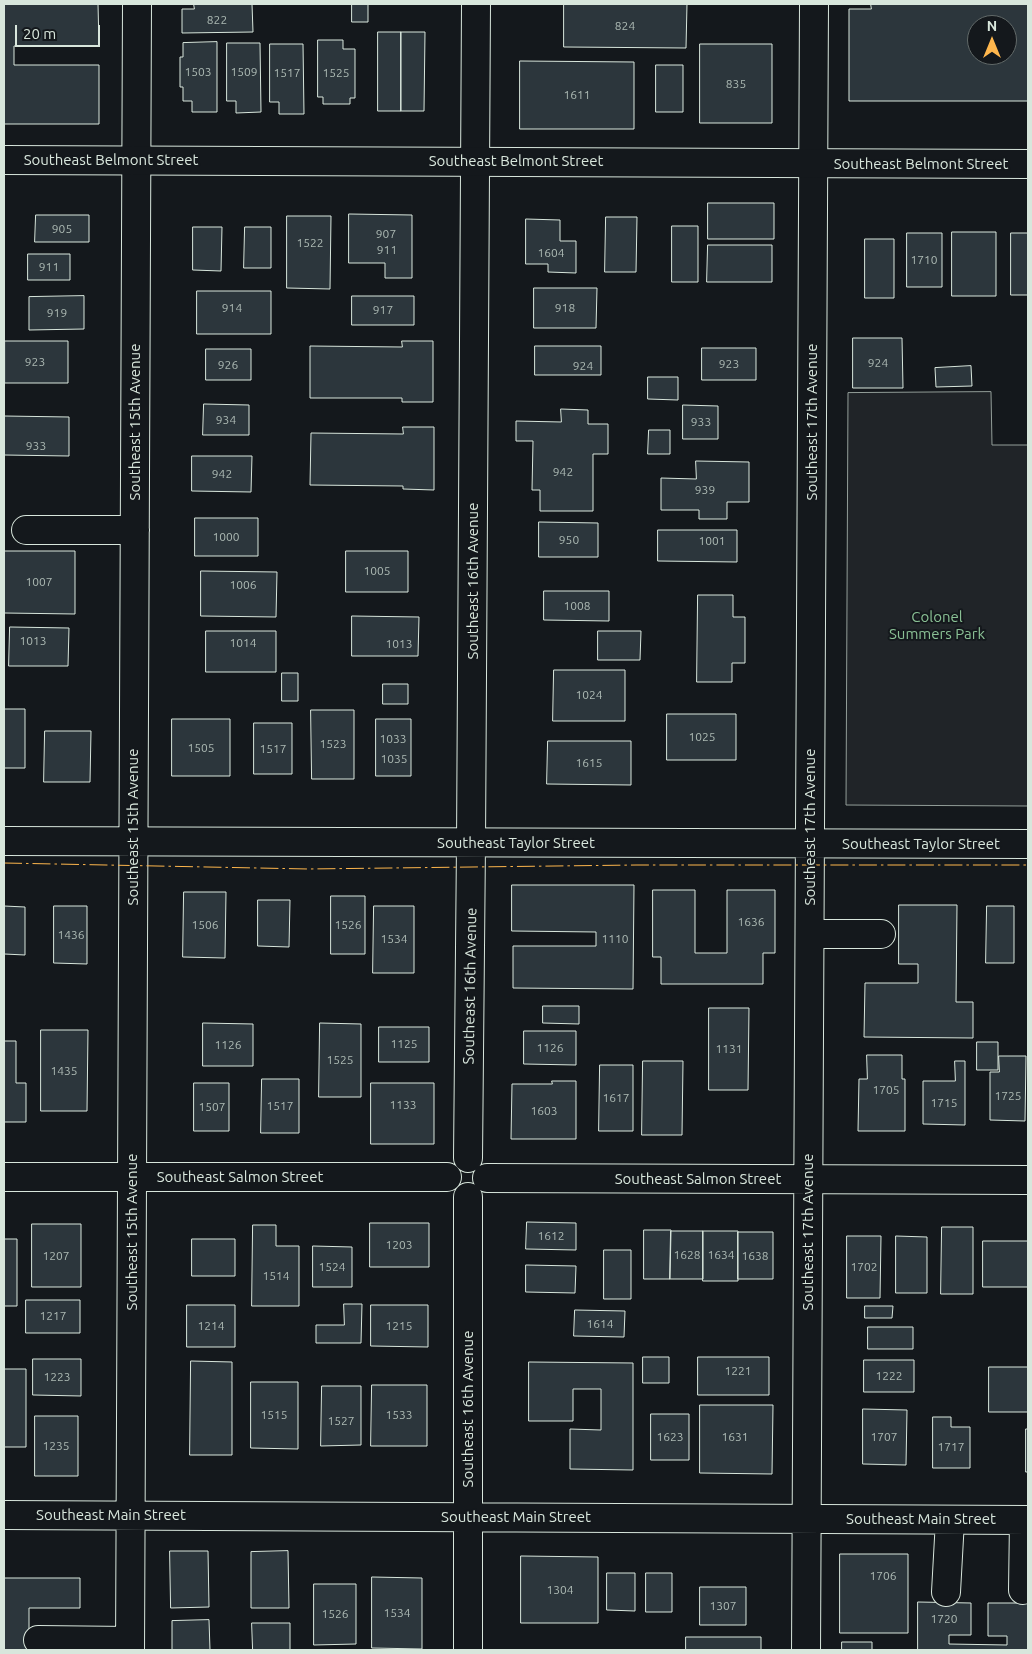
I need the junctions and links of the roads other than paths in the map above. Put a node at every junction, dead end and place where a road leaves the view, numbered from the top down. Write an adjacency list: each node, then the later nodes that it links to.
1 (137, 4): 5 (street, Southeast 15th Avenue)
2 (476, 4): 6 (street, Southeast 16th Avenue)
3 (814, 4): 7 (street, Southeast 17th Avenue)
4 (4, 160): 5 (street, Southeast Belmont Street)
5 (136, 160): 6 (street, Southeast Belmont Street); 10 (street, Southeast 15th Avenue)
6 (475, 161): 7 (street, Southeast Belmont Street); 13 (street, Southeast 16th Avenue)
7 (814, 163): 8 (street, Southeast Belmont Street); 14 (street, Southeast 17th Avenue)
8 (1028, 164)
9 (26, 530): 10 (street)
10 (135, 530): 12 (street, Southeast 15th Avenue)
11 (4, 841): 12 (street, Southeast Taylor Street)
12 (134, 842): 13 (street, Southeast Taylor Street); 20 (street, Southeast 15th Avenue)
13 (471, 842): 14 (street, Southeast Taylor Street); 18 (street, Southeast 16th Avenue)
14 (810, 844): 15 (street, Southeast Taylor Street); 16 (street, Southeast 17th Avenue)
15 (1028, 844)
16 (810, 934): 17 (street); 23 (street, Southeast 17th Avenue)
17 (881, 934)
18 (468, 1158): 21 (street); 22 (street)
19 (4, 1178): 20 (street, Southeast Salmon Street)
20 (132, 1178): 21 (street, Southeast Salmon Street); 27 (street, Southeast 15th Avenue)
21 (447, 1178): 25 (street)
22 (487, 1178): 23 (street, Southeast Salmon Street); 25 (street)
23 (808, 1179): 24 (street, Southeast Salmon Street); 29 (street, Southeast 17th Avenue)
24 (1028, 1180)
25 (468, 1197): 28 (street, Southeast 16th Avenue)
26 (4, 1515): 27 (street, Southeast Main Street)
27 (130, 1516): 28 (street, Southeast Main Street); 35 (street, Southeast 15th Avenue)
28 (468, 1517): 29 (street, Southeast Main Street); 36 (street, Southeast 16th Avenue)
29 (807, 1519): 30 (street, Southeast Main Street); 37 (street, Southeast 17th Avenue)
30 (950, 1520): 31 (street, Southeast Main Street); 33 (street)
31 (1026, 1520): 32 (street)
32 (1023, 1590)
33 (946, 1592)
34 (38, 1640): 35 (street)
35 (130, 1646)
36 (468, 1650)
37 (806, 1650)

